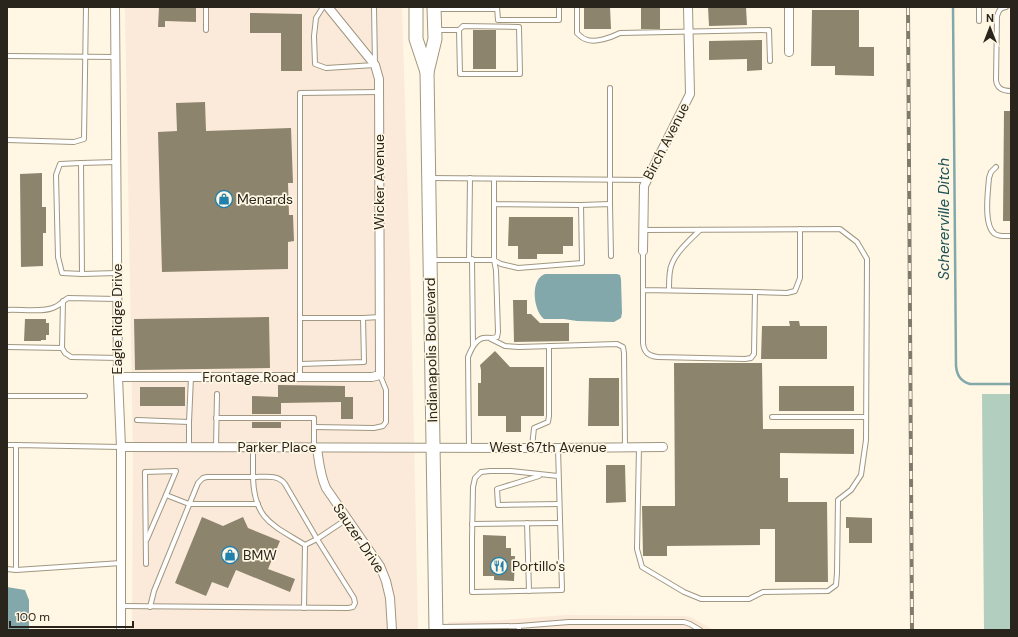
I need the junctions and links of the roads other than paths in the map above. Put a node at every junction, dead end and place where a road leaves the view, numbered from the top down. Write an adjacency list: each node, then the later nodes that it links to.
1 (86, 7): 24 (lane)
2 (115, 7): 25 (street, Eagle Ridge Drive)
3 (206, 7): 18 (lane)
4 (323, 7): 27 (lane)
5 (328, 7): 27 (street, Wicker Avenue)
6 (374, 7): 27 (lane)
7 (416, 7): 28 (highway, Indianapolis Boulevard)
8 (559, 7): 16 (lane)
9 (576, 7): 21 (lane)
10 (688, 7): 21 (street, Birch Avenue)
11 (789, 7): 22 (street)
12 (979, 7): 17 (lane)
13 (1006, 7): 31 (lane)
14 (434, 8): 15 (lane); 19 (highway, Indianapolis Boulevard)
15 (452, 8): 16 (lane)
16 (497, 8)
17 (979, 21)
18 (206, 30)
19 (435, 30): 20 (lane); 28 (highway, Indianapolis Boulevard)
20 (459, 30): 20 (lane)
21 (689, 32): 26 (lane); 40 (street, Birch Avenue)
22 (789, 52)
23 (7, 56): 24 (lane)
24 (86, 57): 25 (lane); 32 (lane)
25 (116, 57): 33 (street, Eagle Ridge Drive)
26 (770, 61)
27 (375, 65): 30 (street, Wicker Avenue)
28 (427, 72): 36 (highway, Indianapolis Boulevard)
29 (610, 88): 39 (lane)
30 (379, 92): 61 (street, Wicker Avenue); 62 (lane)
31 (1011, 92)
32 (7, 140)
33 (116, 162): 34 (lane); 53 (street, Eagle Ridge Drive)
34 (81, 163): 54 (lane); 54 (lane)
35 (996, 167): 47 (lane)
36 (428, 178): 37 (lane); 51 (highway, Indianapolis Boulevard)
37 (470, 178): 38 (lane); 50 (lane)
38 (494, 179): 39 (lane); 41 (lane)
39 (611, 180): 40 (lane); 42 (lane)
40 (647, 180): 44 (street, Birch Avenue)
41 (494, 204): 43 (lane); 52 (lane)
42 (610, 204): 43 (lane); 49 (lane)
43 (581, 205): 52 (lane)
44 (643, 230): 45 (lane); 48 (street, Birch Avenue)
45 (700, 230): 46 (lane); 56 (lane)
46 (800, 230): 57 (lane); 79 (lane)
47 (1011, 236)
48 (643, 251): 55 (lane)
49 (611, 256)
50 (471, 259): 51 (lane); 52 (lane); 67 (lane)
51 (430, 260): 92 (highway, Indianapolis Boulevard)
52 (494, 260): 64 (lane)
53 (117, 273): 54 (lane); 58 (street, Eagle Ridge Drive)
54 (82, 274)
55 (643, 290): 56 (lane); 57 (lane)
56 (669, 290): 57 (lane)
57 (755, 292)
58 (117, 299): 59 (lane); 69 (street, Eagle Ridge Drive)
59 (63, 301): 60 (lane); 68 (lane)
60 (7, 310)
61 (380, 317): 63 (lane); 71 (street, Wicker Avenue)
62 (300, 318): 63 (lane); 70 (lane)
63 (364, 318): 70 (lane)
64 (491, 339): 65 (lane); 67 (lane)
65 (549, 346): 94 (lane); 95 (lane)
66 (7, 347): 68 (lane)
67 (473, 347): 93 (lane)
68 (62, 348): 69 (lane)
69 (118, 358): 72 (street, Eagle Ridge Drive)
70 (300, 364): 74 (lane)
71 (380, 375): 74 (street, Frontage Road); 83 (lane)
72 (118, 377): 73 (street, Frontage Road); 88 (street, Eagle Ridge Drive)
73 (192, 377): 74 (street, Frontage Road); 82 (lane)
74 (300, 377)
75 (217, 394): 80 (lane)
76 (7, 396): 77 (lane)
77 (85, 396)
78 (772, 417): 79 (lane)
79 (866, 417): 86 (lane)
80 (216, 418): 83 (lane); 90 (lane)
81 (137, 420): 82 (lane)
82 (189, 422): 89 (lane)
83 (314, 427): 96 (lane)
84 (7, 445): 85 (lane)
85 (16, 445): 88 (lane); 115 (lane)
86 (639, 446): 87 (street, West 67th Avenue); 95 (street, West 67th Avenue)
87 (663, 446)
88 (121, 447): 89 (street, Parker Place); 112 (street, Eagle Ridge Drive)
89 (189, 447): 90 (street, Parker Place)
90 (216, 447): 91 (street, Parker Place)
91 (253, 447): 96 (street, Parker Place); 100 (lane)
92 (433, 447): 93 (street, West 67th Avenue); 96 (street, Parker Place); 121 (highway, Indianapolis Boulevard)
93 (469, 447): 94 (street, West 67th Avenue)
94 (532, 447): 97 (street, West 67th Avenue)
95 (625, 447): 97 (street, West 67th Avenue)
96 (316, 448): 105 (street, Sauzer Drive)
97 (558, 448): 99 (lane)
98 (540, 475): 99 (lane); 104 (lane); 108 (lane)
99 (558, 476): 104 (lane)
100 (253, 477): 102 (lane); 103 (lane); 109 (lane)
101 (166, 495): 102 (lane); 110 (lane); 110 (lane)
102 (189, 504): 103 (lane); 118 (lane)
103 (258, 504): 111 (lane)
104 (559, 504): 107 (lane)
105 (347, 518): 109 (lane); 123 (street, Sauzer Drive)
106 (527, 523): 107 (lane); 108 (lane); 116 (lane)
107 (560, 523): 116 (lane)
108 (472, 524): 116 (lane)
109 (317, 539): 111 (lane); 119 (lane)
110 (146, 541): 113 (lane)
111 (305, 545): 119 (lane)
112 (121, 563): 115 (lane); 117 (street, Eagle Ridge Drive)
113 (146, 564)
114 (7, 569): 115 (lane)
115 (16, 570)
116 (529, 591)
117 (121, 606): 118 (lane); 122 (street, Eagle Ridge Drive)
118 (150, 607): 119 (lane)
119 (304, 608)
120 (519, 628): 121 (lane); 124 (lane)
121 (437, 629)
122 (121, 630)
123 (392, 630)
124 (700, 630)

